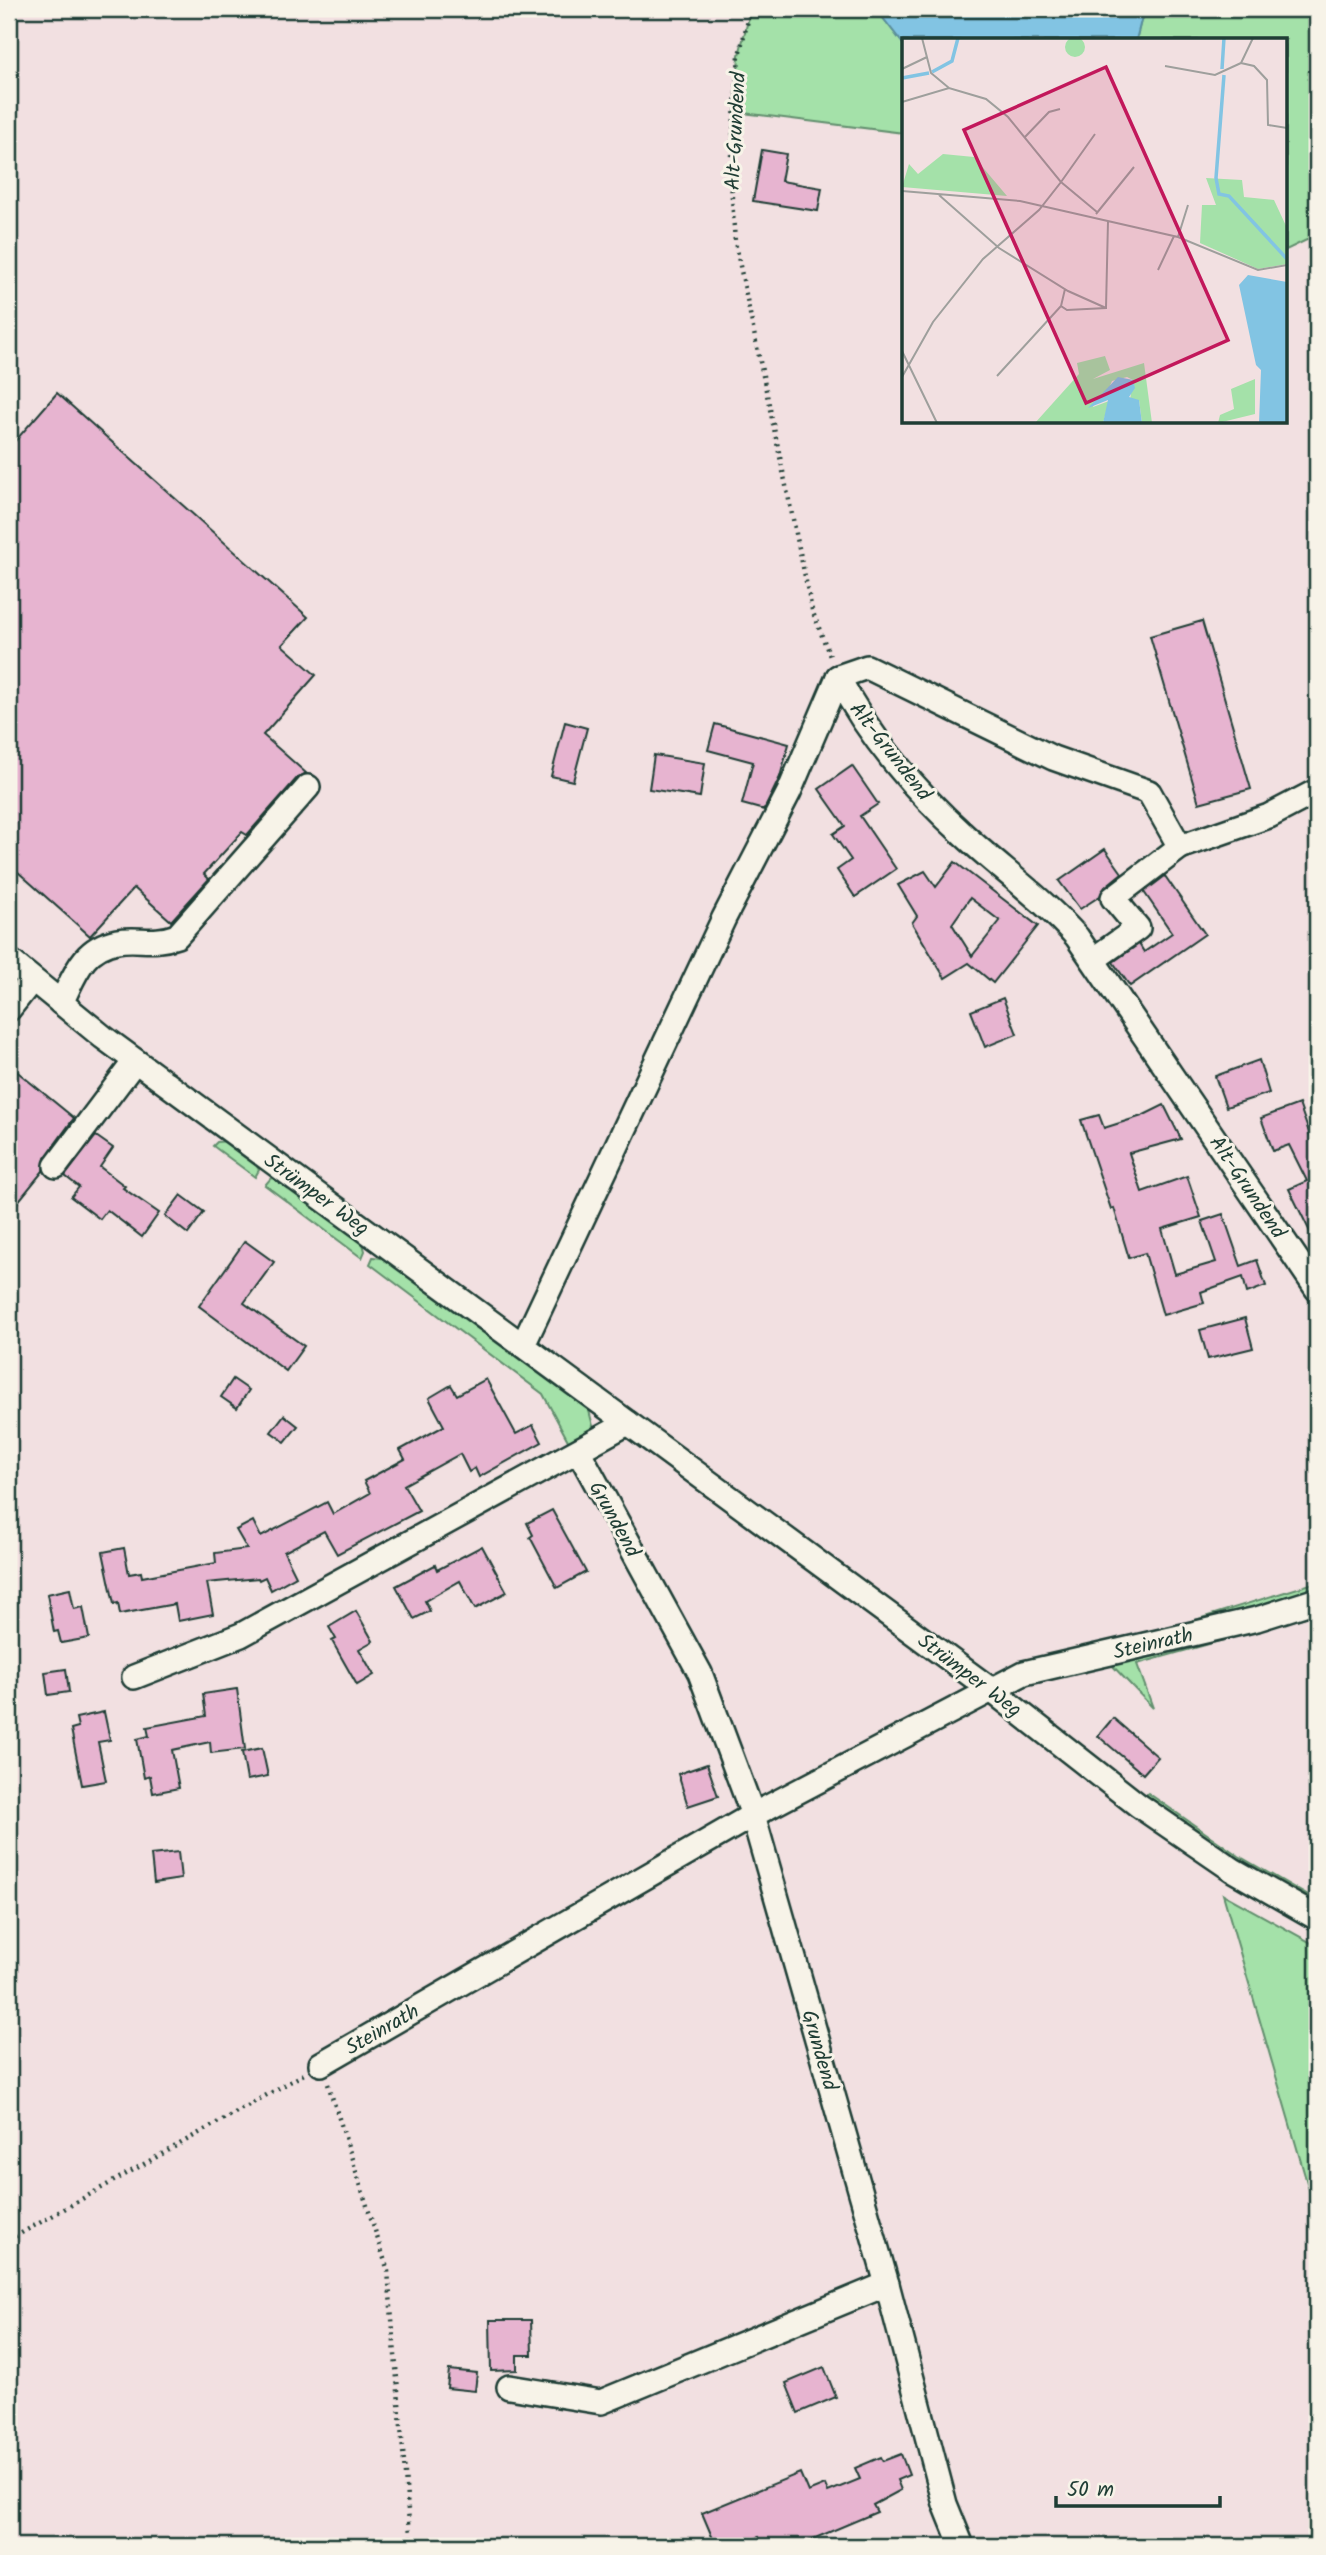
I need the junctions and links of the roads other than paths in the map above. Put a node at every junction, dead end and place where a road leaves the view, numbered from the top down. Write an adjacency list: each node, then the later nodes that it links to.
1 (838, 677): 4 (street); 5 (street, Alt-Grundend); 13 (street)
2 (308, 787): 8 (street)
3 (1317, 791): 4 (street)
4 (1180, 848): 5 (street)
5 (1094, 959): 12 (street, Alt-Grundend)
6 (9, 960): 7 (street, Strümper Weg)
7 (32, 980): 8 (street, Strümper Weg); 9 (street)
8 (61, 1003): 10 (street, Strümper Weg)
9 (9, 1009)
10 (135, 1061): 11 (street); 13 (street, Strümper Weg)
11 (56, 1166)
12 (1317, 1289)
13 (523, 1345): 14 (street, Strümper Weg)
14 (628, 1423): 15 (street); 18 (street, Strümper Weg)
15 (579, 1452): 17 (street); 19 (street, Grundend)
16 (1317, 1600): 18 (street, Steinrath)
17 (134, 1677)
18 (990, 1689): 19 (street); 20 (street, Strümper Weg)
19 (753, 1815): 21 (street, Steinrath); 22 (street, Grundend)
20 (1317, 1918)
21 (321, 2064)
22 (887, 2284): 23 (street); 24 (street, Grundend)
23 (509, 2387)
24 (962, 2546)

